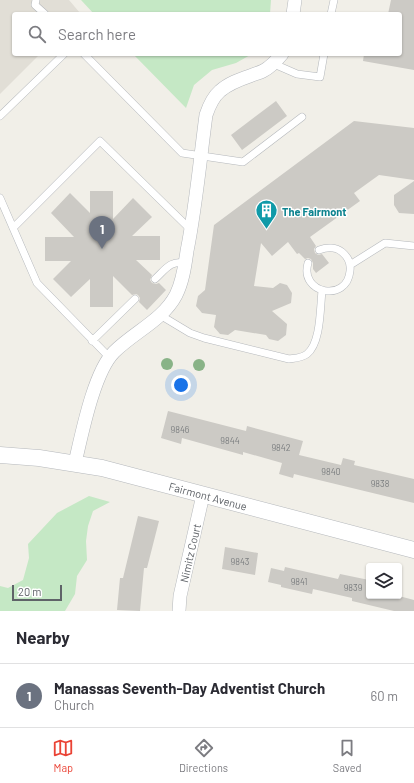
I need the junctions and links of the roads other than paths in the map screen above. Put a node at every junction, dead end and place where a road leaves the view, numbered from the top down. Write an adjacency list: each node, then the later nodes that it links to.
1 (36, 0): 4 (lane)
2 (294, 0): 5 (street)
3 (334, 0): 6 (lane)
4 (43, 12)
5 (293, 12)
6 (331, 12)
7 (62, 56): 11 (lane)
8 (86, 56): 13 (lane)
9 (324, 56): 10 (lane)
10 (278, 59): 13 (street)
11 (0, 116)
12 (302, 117): 13 (lane)
13 (200, 156): 16 (street)
14 (0, 198): 15 (lane)
15 (13, 228): 16 (lane); 26 (lane)
16 (192, 230): 19 (street)
17 (414, 246): 21 (lane)
18 (319, 250): 21 (lane)
19 (185, 263): 22 (lane); 25 (street)
20 (308, 263): 23 (lane)
21 (350, 265): 23 (lane)
22 (155, 279)
23 (322, 291): 25 (lane)
24 (135, 299): 26 (lane)
25 (160, 315): 27 (street)
26 (92, 341): 27 (lane)
27 (110, 358): 29 (street)
28 (0, 455): 29 (street, Fairmont Avenue)
29 (74, 462): 30 (street, Fairmont Avenue)
30 (203, 495): 31 (street, Fairmont Avenue); 32 (street, Nimitz Court)
31 (414, 550)
32 (179, 611)

